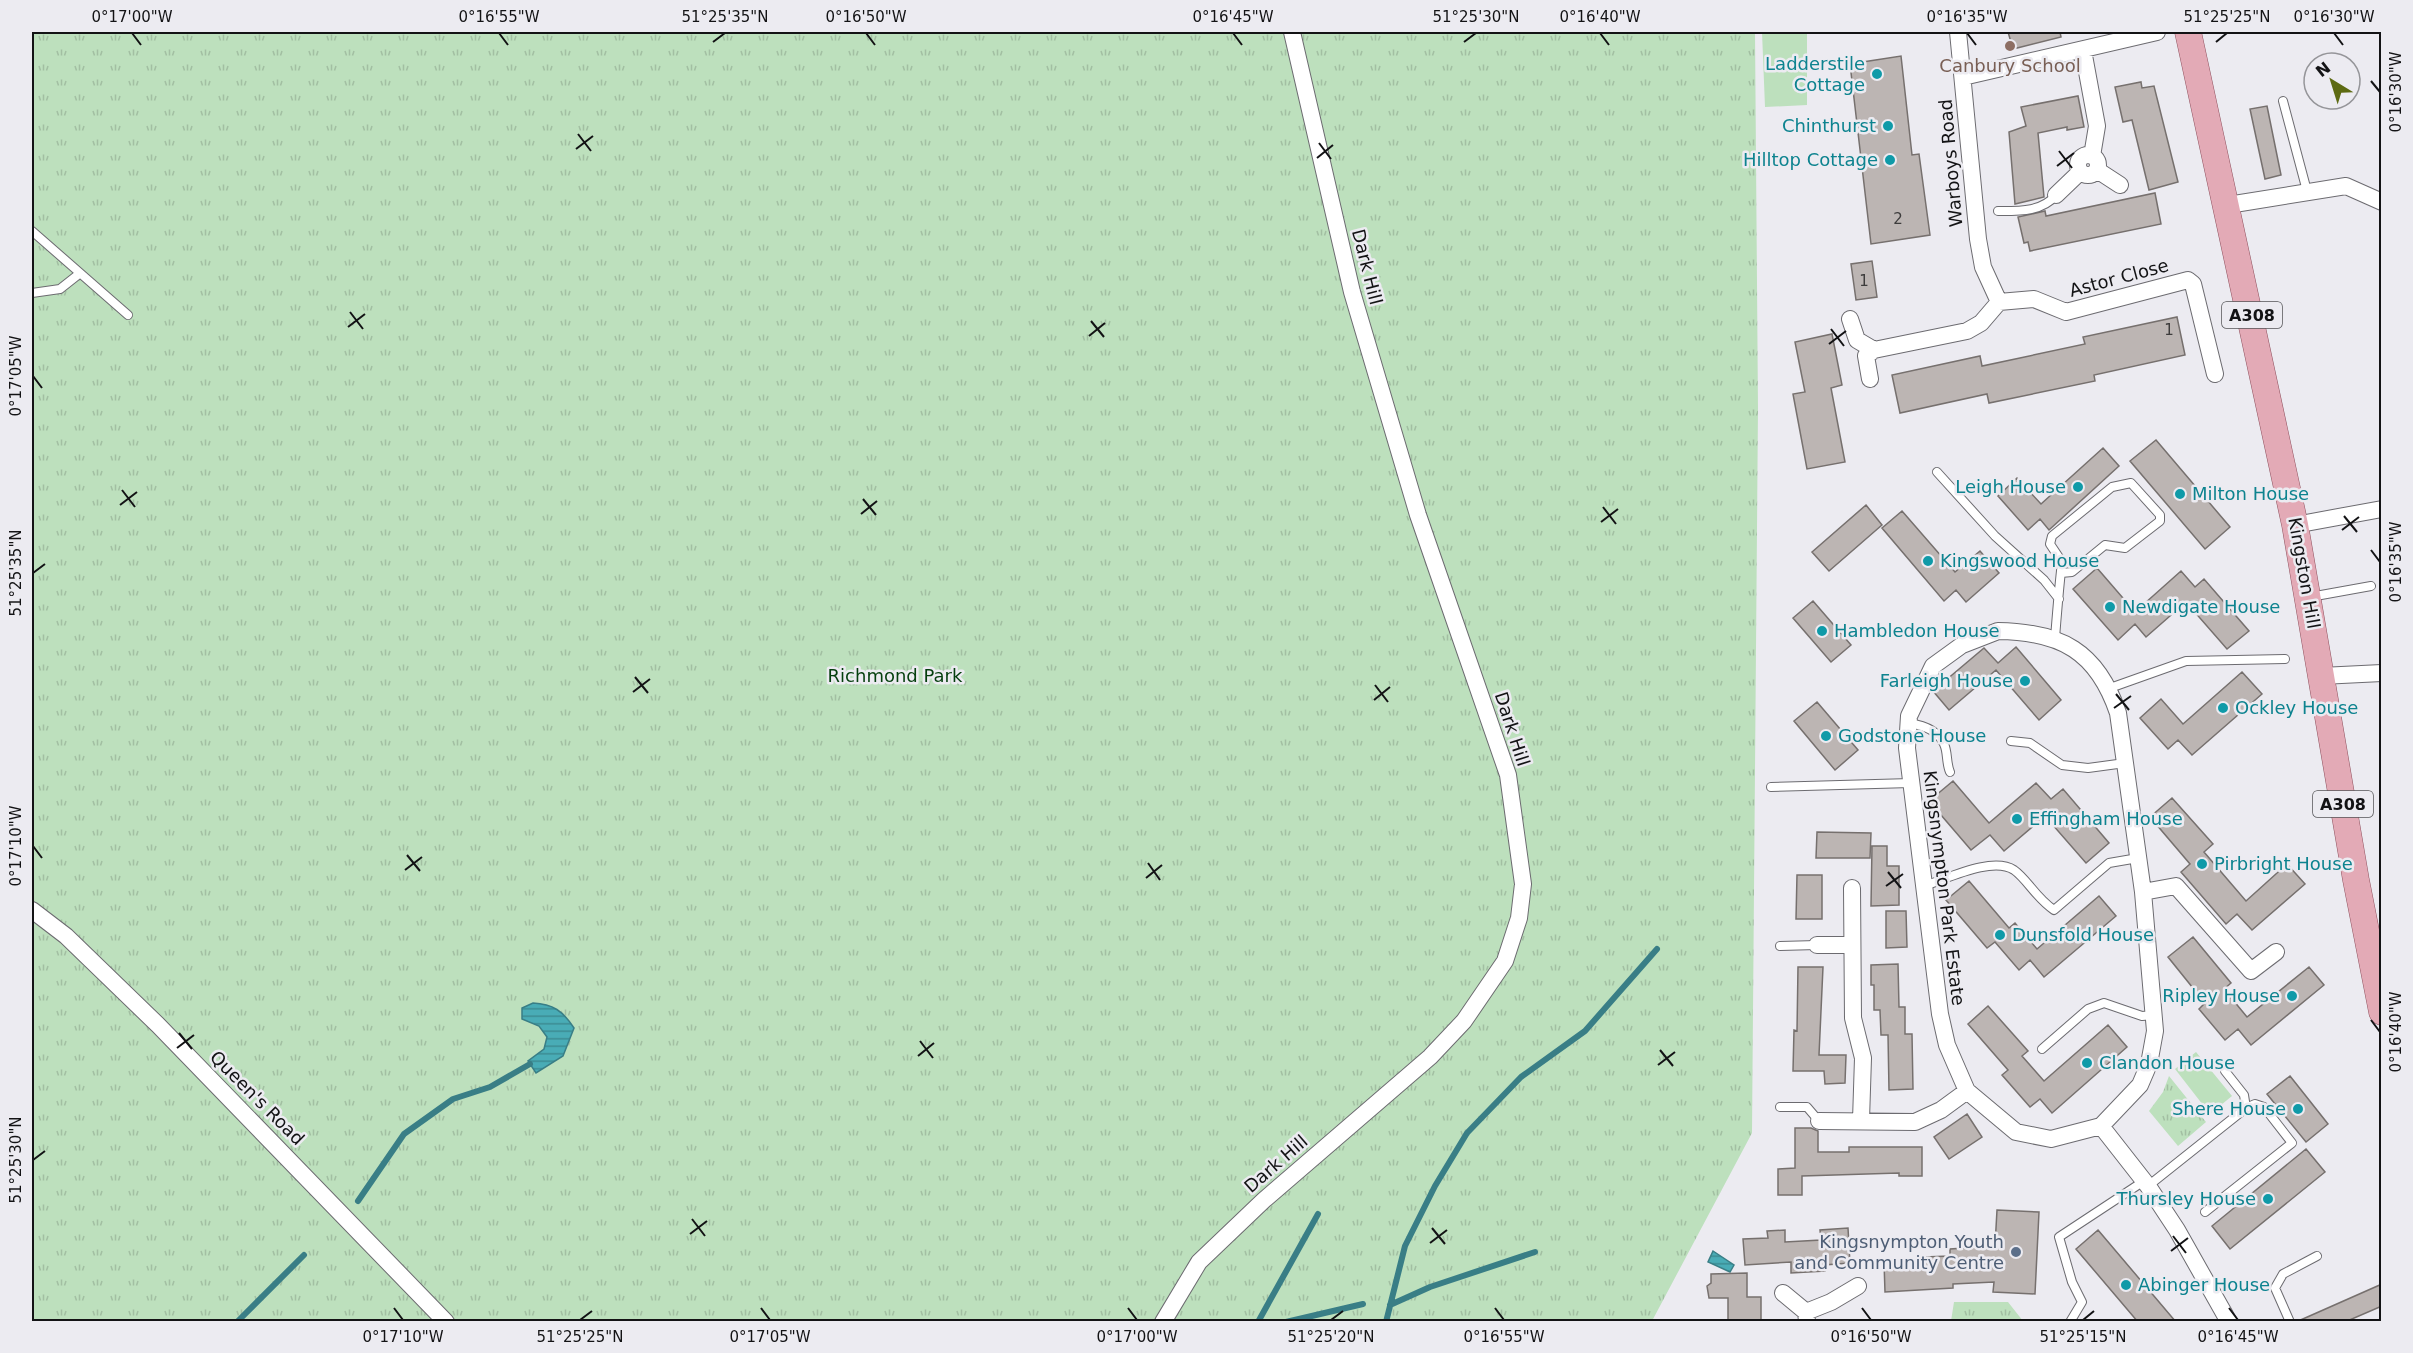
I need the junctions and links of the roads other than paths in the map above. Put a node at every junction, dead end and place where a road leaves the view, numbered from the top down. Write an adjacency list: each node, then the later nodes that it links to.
1 (1292, 32): 68 (street, Dark Hill)
2 (1958, 32): 6 (street, Warboys Road)
3 (2157, 32): 5 (street)
4 (2188, 32): 13 (main road, Kingston Hill / A308)
5 (2083, 50): 6 (street); 8 (street)
6 (1963, 77): 18 (street, Warboys Road)
7 (2283, 101): 10 (lane)
8 (2095, 163): 9 (street); 11 (street)
9 (2120, 185)
10 (2307, 191): 12 (street); 13 (street)
11 (2056, 195): 14 (lane)
12 (2382, 202)
13 (2228, 205): 26 (main road, Kingston Hill / A308)
14 (1998, 211)
15 (32, 231): 16 (lane)
16 (79, 274): 17 (lane); 19 (lane)
17 (32, 292)
18 (1996, 296): 21 (street); 22 (street, Astor Close)
19 (128, 315)
20 (1850, 319): 21 (street)
21 (1874, 350): 23 (street)
22 (2215, 374)
23 (1870, 379)
24 (1937, 472): 30 (lane)
25 (2382, 509): 26 (street)
26 (2295, 525): 29 (main road, Kingston Hill / A308)
27 (2061, 573): 27 (lane); 30 (lane)
28 (2371, 585): 29 (lane)
29 (2310, 598): 34 (main road, Kingston Hill / A308)
30 (2059, 599): 31 (lane)
31 (2055, 638): 35 (street, Kingsnympton Park Estate); 36 (street, Kingsnympton Park Estate)
32 (2285, 659): 35 (lane)
33 (2382, 673): 34 (street)
34 (2321, 676): 51 (main road, Kingston Hill / A308)
35 (2110, 688): 38 (street, Kingsnympton Park Estate)
36 (1909, 723): 39 (lane); 40 (street, Kingsnympton Park Estate)
37 (2011, 741): 38 (lane)
38 (2125, 763): 42 (street, Kingsnympton Park Estate)
39 (1950, 772)
40 (1911, 783): 41 (lane); 43 (street, Kingsnympton Park Estate)
41 (1771, 787)
42 (2138, 858): 43 (lane); 45 (street, Kingsnympton Park Estate)
43 (1924, 886): 55 (street, Kingsnympton Park Estate)
44 (1852, 888): 48 (street)
45 (2143, 892): 50 (street); 52 (street, Kingsnympton Park Estate)
46 (32, 910): 67 (street, Queen's Road)
47 (1817, 945): 48 (street); 49 (lane)
48 (1851, 945): 58 (street)
49 (1780, 946)
50 (2276, 952)
51 (2382, 1012)
52 (2154, 1015): 53 (lane); 60 (street, Kingsnympton Park Estate)
53 (2043, 1049)
54 (2225, 1071): 57 (lane)
55 (1967, 1091): 58 (street); 60 (street, Kingsnympton Park Estate)
56 (1780, 1107): 59 (lane)
57 (2246, 1108): 61 (lane); 62 (lane)
58 (1861, 1120): 59 (street)
59 (1820, 1121)
60 (2102, 1126): 61 (street)
61 (2146, 1183): 69 (lane); 70 (street)
62 (2205, 1212)
63 (2317, 1256): 71 (lane)
64 (1858, 1286): 66 (street)
65 (1783, 1293): 66 (street)
66 (1807, 1317)
67 (446, 1322)
68 (1163, 1322)
69 (2070, 1322)
70 (2229, 1322)
71 (2289, 1322)

